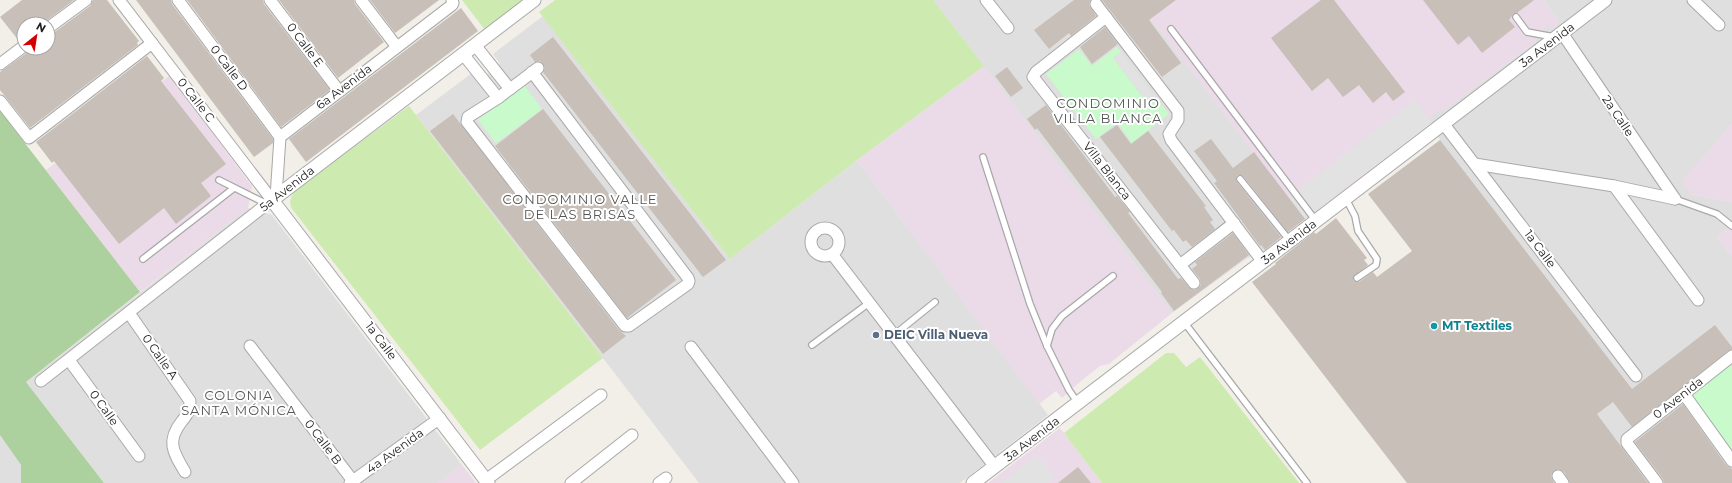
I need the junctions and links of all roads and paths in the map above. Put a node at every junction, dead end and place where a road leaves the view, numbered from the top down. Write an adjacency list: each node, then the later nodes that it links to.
1 (86, 0): 14 (street)
2 (119, 0): 19 (street, 0 Calle C)
3 (178, 0): 30 (street, 0 Calle D)
4 (270, 0): 26 (street, 0 Calle E)
5 (361, 0): 21 (street)
6 (452, 0): 21 (street, 6a Avenida)
7 (534, 0): 20 (street, 5a Avenida)
8 (986, 0): 16 (street)
9 (1605, 0): 18 (street, 3a Avenida)
10 (1693, 0): 15 (street)
11 (1096, 4): 12 (street)
12 (1106, 17): 41 (street); 47 (street, Villa Blanca)
13 (1516, 17): 18 (lane)
14 (56, 22)
15 (1719, 25)
16 (1008, 28)
17 (1171, 29): 40 (lane)
18 (1559, 35): 29 (street, 3a Avenida); 37 (street, 2a Calle)
19 (152, 43): 28 (street); 39 (street, 0 Calle C)
20 (475, 45): 23 (street, 5a Avenida); 25 (street)
21 (397, 47): 26 (street, 6a Avenida)
22 (16, 52): 24 (street)
23 (463, 54): 27 (street); 39 (street, 5a Avenida)
24 (0, 64)
25 (510, 89): 27 (street); 27 (street)
26 (339, 91): 30 (street, 6a Avenida)
27 (498, 98)
28 (0, 101)
29 (1443, 123): 32 (street, 1a Calle); 38 (street, 3a Avenida)
30 (280, 137): 39 (street)
31 (983, 157): 59 (lane)
32 (1475, 164): 35 (street); 63 (street, 1a Calle)
33 (1240, 179): 43 (lane)
34 (219, 180): 36 (lane)
35 (1614, 186): 37 (street); 51 (street)
36 (234, 188): 39 (lane); 45 (lane)
37 (1675, 198): 42 (lane)
38 (1346, 199): 40 (street, 3a Avenida); 49 (lane)
39 (271, 200): 54 (street, 5a Avenida); 68 (street, 1a Calle)
40 (1316, 221): 43 (street, 3a Avenida)
41 (1234, 222): 46 (street); 47 (street)
42 (1732, 226)
43 (1290, 241): 46 (street, 3a Avenida)
44 (832, 254): 53 (street)
45 (143, 259)
46 (1263, 262): 55 (street, 3a Avenida)
47 (1180, 265): 50 (street, Villa Blanca)
48 (1113, 276): 59 (lane)
49 (1357, 278)
50 (1194, 284)
51 (1698, 300)
52 (935, 302): 56 (lane)
53 (869, 303): 56 (street); 57 (lane)
54 (129, 313): 62 (street, 5a Avenida); 73 (street, 0 Calle A)
55 (1184, 322): 67 (street, 3a Avenida); 79 (lane)
56 (894, 335): 72 (street)
57 (812, 345)
58 (250, 346): 74 (street, 0 Calle B)
59 (1047, 346): 67 (lane)
60 (691, 347): 77 (street)
61 (1732, 356): 65 (street, 0 Avenida)
62 (69, 360): 64 (street, 5a Avenida); 70 (street, 0 Calle)
63 (1636, 376)
64 (41, 380)
65 (1684, 394): 71 (street); 80 (street, 0 Avenida)
66 (601, 395): 75 (street)
67 (1078, 403): 72 (street, 3a Avenida)
68 (440, 418): 74 (street, 4a Avenida); 75 (street, 1a Calle)
69 (632, 435): 76 (street)
70 (139, 456)
71 (1732, 461)
72 (995, 467): 78 (street, 3a Avenida)
73 (185, 472)
74 (351, 482)
75 (487, 482)
76 (571, 483)
77 (793, 483)
78 (973, 483)
79 (1307, 483)
80 (1657, 483)

